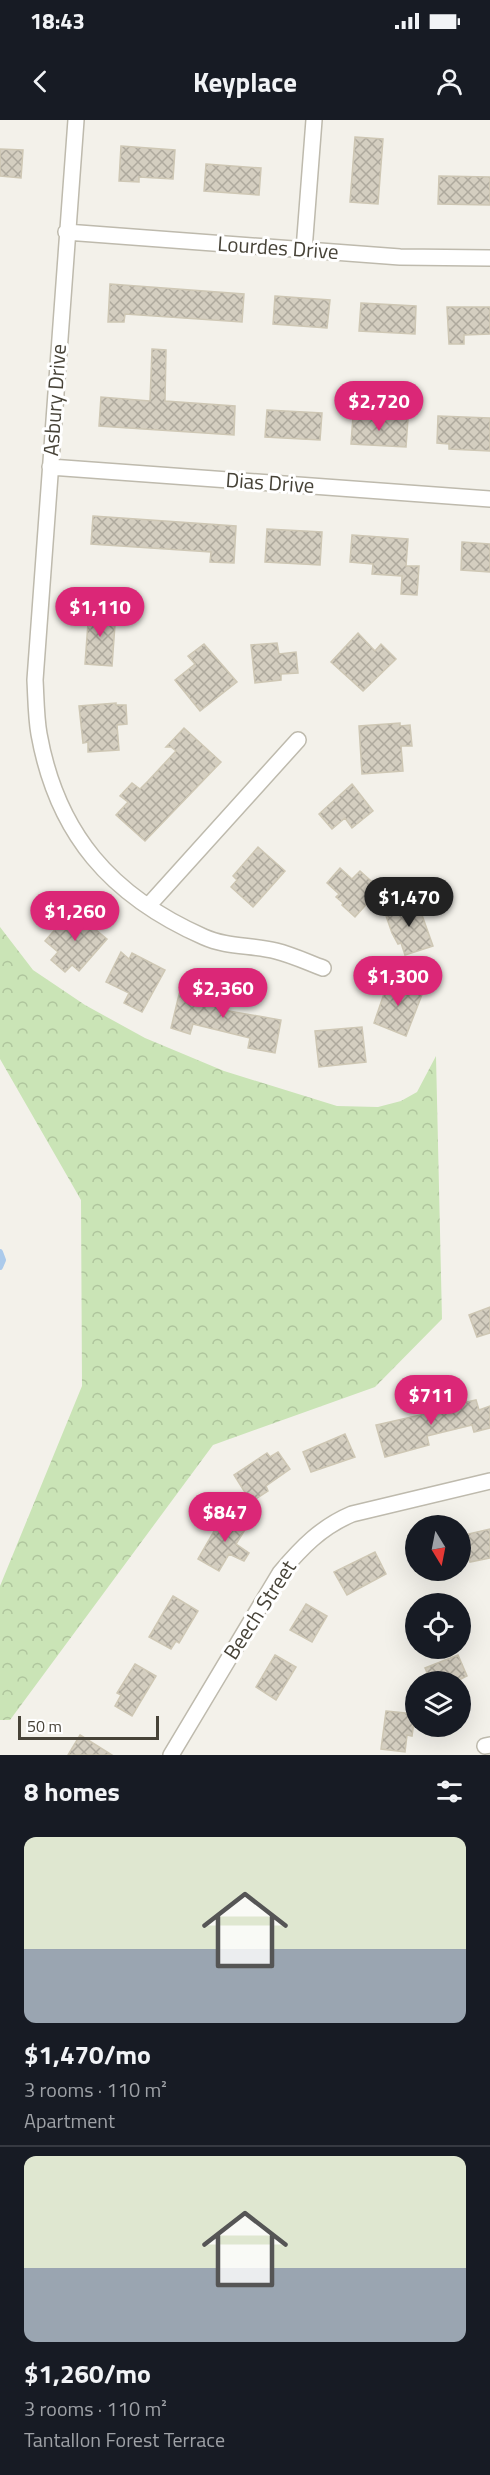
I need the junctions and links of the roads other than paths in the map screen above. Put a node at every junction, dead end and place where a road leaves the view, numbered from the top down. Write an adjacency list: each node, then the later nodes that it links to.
1 (76, 120): 3 (street, Asbury Drive)
2 (314, 120): 4 (street)
3 (66, 232): 4 (street, Lourdes Drive); 6 (street, Asbury Drive)
4 (304, 250): 5 (street, Lourdes Drive)
5 (490, 258)
6 (50, 468): 7 (street, Dias Drive); 9 (street, Asbury Drive)
7 (490, 500)
8 (298, 740): 9 (street)
9 (149, 905): 10 (street, Asbury Drive)
10 (323, 968)
11 (490, 1481): 12 (street, Beech Street)
12 (171, 1755)

